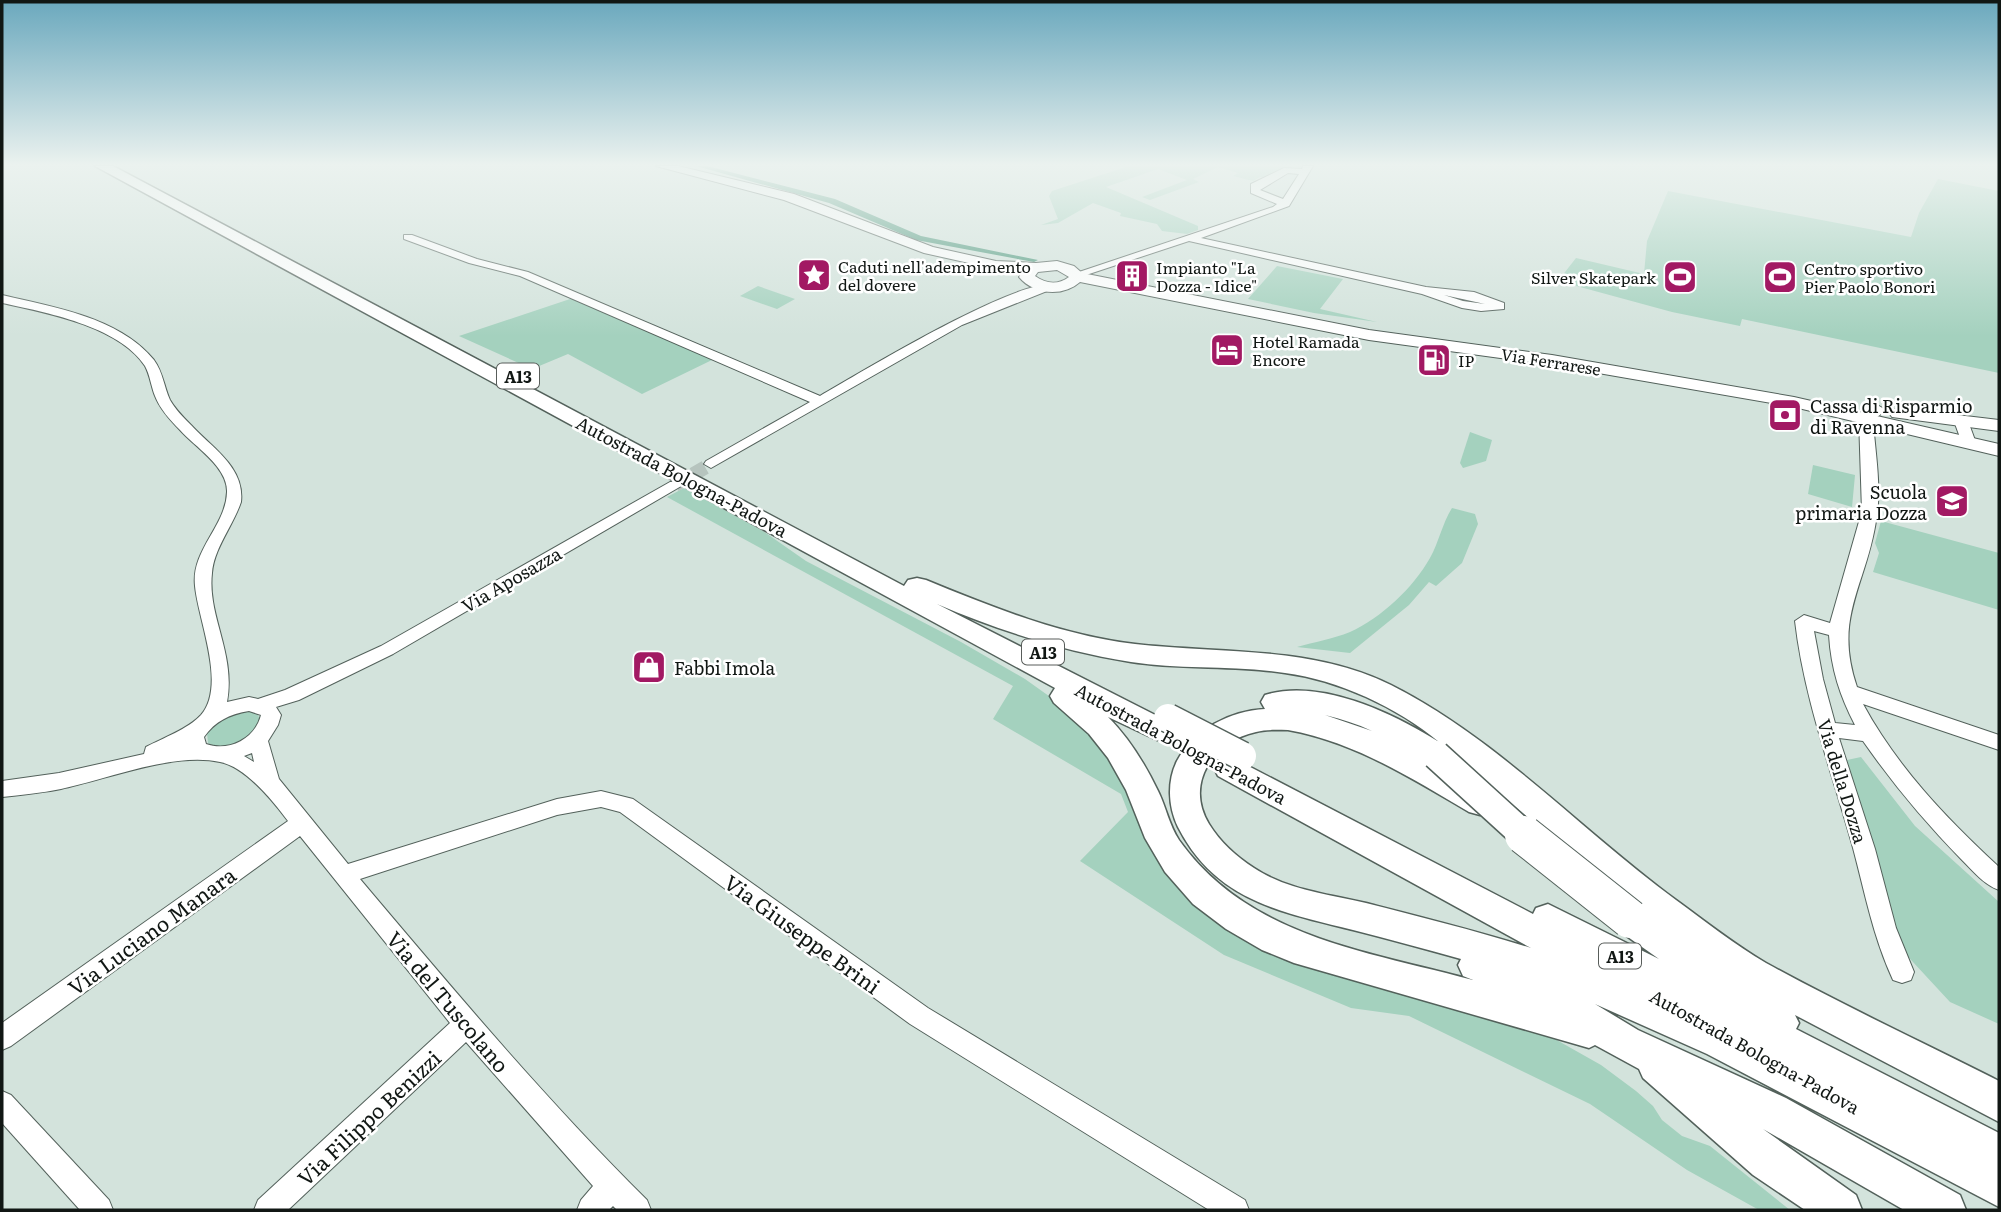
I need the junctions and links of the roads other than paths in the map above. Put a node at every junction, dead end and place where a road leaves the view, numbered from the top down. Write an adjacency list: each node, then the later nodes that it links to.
1 (208, 223): 25 (highway, Autostrada Bologna-Padova / A13)
2 (226, 223): 24 (highway, Autostrada Bologna-Padova / A13)
3 (854, 223): 9 (main road)
4 (1237, 223): 6 (street)
5 (408, 237): 16 (street)
6 (1188, 238): 7 (street); 12 (street)
7 (1118, 261): 8 (street); 10 (street); 11 (street, Via Ferrarese)
8 (1059, 266): 9 (main road); 10 (main road)
9 (1031, 274): 10 (main road); 14 (street)
10 (1068, 281): 11 (main road, Via Ferrarese); 14 (street)
11 (1132, 287): 15 (main road, Via Ferrarese)
12 (1426, 291): 12 (street)
13 (2, 299): 27 (street)
14 (997, 305): 16 (street)
15 (1742, 393): 17 (main road, Via Ferrarese)
16 (820, 401): 22 (street)
17 (1872, 414): 18 (main road); 20 (main road, Via Ferrarese); 26 (street)
18 (1961, 421): 19 (main road); 20 (street)
19 (1999, 426)
20 (1969, 443): 21 (main road, Via Ferrarese)
21 (1999, 450)
22 (711, 464)
23 (675, 485): 29 (street, Via Aposazza)
24 (917, 586): 31 (highway, Autostrada Bologna-Padova / A13); 46 (highway)
25 (938, 616): 31 (highway, Autostrada Bologna-Padova / A13); 50 (highway)
26 (1838, 632): 28 (street); 32 (street, Via della Dozza)
27 (223, 678): 29 (street); 30 (street)
28 (1850, 692): 33 (street); 35 (street)
29 (260, 709): 30 (street); 34 (street)
30 (205, 722): 36 (street); 38 (street)
31 (1163, 724): 53 (highway, Autostrada Bologna-Padova / A13)
32 (1828, 730): 33 (street); 47 (street, Via della Dozza)
33 (1870, 734): 45 (street)
34 (258, 739): 37 (street); 39 (street)
35 (1999, 743)
36 (201, 752): 37 (street); 38 (street)
37 (225, 754): 39 (street)
38 (114, 768): 40 (street)
39 (270, 782): 42 (street, Via del Tuscolano)
40 (2, 789)
41 (1482, 804): 53 (highway)
42 (302, 823): 44 (street, Via del Tuscolano); 49 (street, Via Luciano Manara)
43 (1529, 831): 46 (highway)
44 (343, 875): 48 (street, Via del Tuscolano); 59 (street, Via Giuseppe Brini)
45 (1999, 881)
46 (1647, 915): 50 (highway, bridge); 51 (highway); 53 (highway)
47 (1902, 972)
48 (467, 1024): 54 (street, Via del Tuscolano); 56 (street, Via Filippo Benizzi)
49 (2, 1038)
50 (1632, 1047): 60 (highway); 61 (highway)
51 (1999, 1102)
52 (2, 1104): 55 (street)
53 (1983, 1162)
54 (611, 1187): 57 (street); 58 (street, Via del Tuscolano)
55 (99, 1210)
56 (268, 1210)
57 (591, 1210)
58 (637, 1210)
59 (1235, 1210)
60 (1841, 1210)
61 (1945, 1210)

